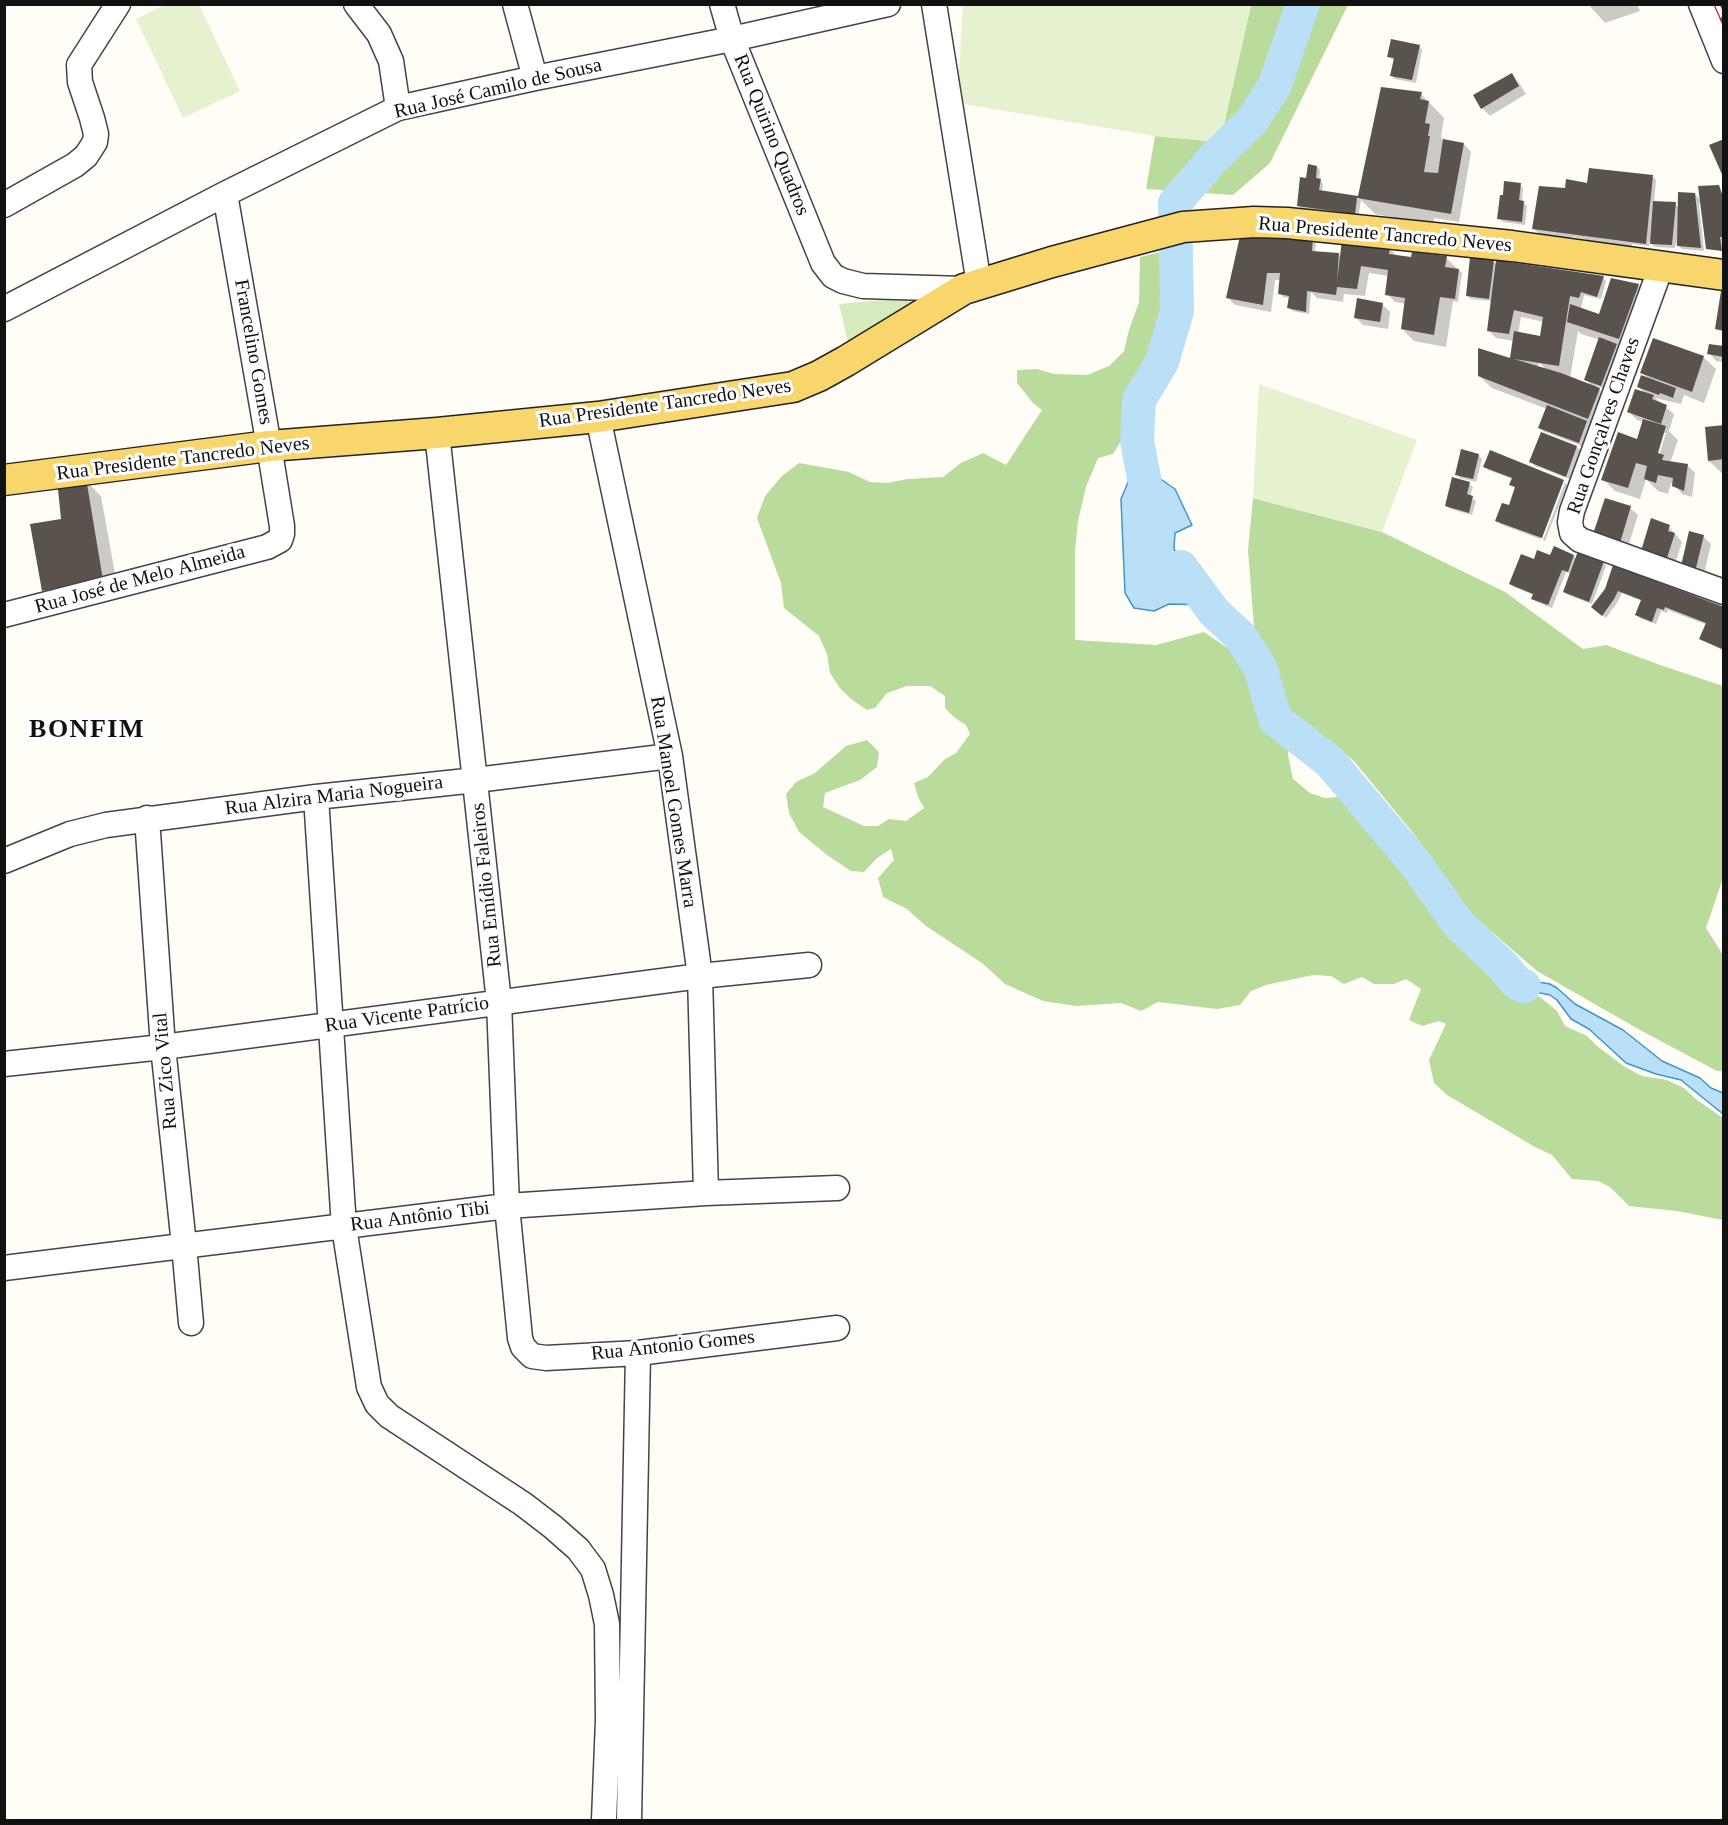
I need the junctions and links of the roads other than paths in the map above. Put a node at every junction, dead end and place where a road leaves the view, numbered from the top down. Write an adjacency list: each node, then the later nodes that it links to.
1 (118, 4): 13 (street)
2 (356, 4): 11 (street)
3 (514, 4): 10 (street)
4 (722, 4): 8 (street, Rua Quirino Quadros)
5 (888, 4): 8 (street, Rua José Camilo de Sousa)
6 (934, 4): 16 (street)
7 (1701, 4): 9 (street)
8 (732, 39): 10 (street, Rua José Camilo de Sousa); 16 (street, Rua Quirino Quadros)
9 (1724, 61)
10 (535, 78): 11 (street, Rua José Camilo de Sousa)
11 (398, 108): 12 (street, Rua José Camilo de Sousa)
12 (225, 194): 17 (street, Rua José Camilo de Sousa); 20 (street, Francelino Gomes)
13 (4, 205)
14 (1660, 267): 15 (main road, Rua Presidente Tancredo Neves); 16 (main road, Rua Presidente Tancredo Neves); 23 (street, Rua Gonçalves Chaves)
15 (1724, 275)
16 (972, 286): 18 (main road, Rua Presidente Tancredo Neves)
17 (4, 309)
18 (598, 417): 19 (main road, Rua Presidente Tancredo Neves); 25 (street, Rua Manoel Gomes Marra)
19 (437, 434): 20 (main road, Rua Presidente Tancredo Neves); 26 (street, Rua Emídio Faleiros)
20 (270, 447): 21 (main road, Rua Presidente Tancredo Neves); 22 (street, Francelino Gomes)
21 (4, 480)
22 (276, 543): 24 (street, Rua José de Melo Almeida)
23 (1724, 592)
24 (4, 615)
25 (670, 756): 26 (street, Rua Alzira Maria Nogueira); 31 (street, Rua Manoel Gomes Marra)
26 (476, 780): 27 (street, Rua Alzira Maria Nogueira); 32 (street, Rua Emídio Faleiros)
27 (316, 797): 28 (street, Rua Alzira Maria Nogueira); 33 (street)
28 (147, 818): 29 (street, Rua Alzira Maria Nogueira); 34 (street, Rua Zico Vital)
29 (4, 861)
30 (808, 965): 31 (street, Rua Vicente Patrício)
31 (700, 976): 32 (street, Rua Vicente Patrício); 37 (street, Rua Manoel Gomes Marra)
32 (499, 1002): 33 (street, Rua Vicente Patrício); 38 (street, Rua Emídio Faleiros)
33 (332, 1024): 34 (street, Rua Vicente Patrício); 39 (street)
34 (163, 1047): 35 (street, Rua Vicente Patrício); 40 (street, Rua Zico Vital)
35 (4, 1064)
36 (837, 1188): 37 (street, Rua Antônio Tibi)
37 (706, 1193): 38 (street, Rua Antônio Tibi)
38 (507, 1206): 39 (street, Rua Antônio Tibi); 44 (street, Rua Emídio Faleiros)
39 (345, 1227): 40 (street, Rua Antônio Tibi); 46 (street)
40 (184, 1245): 41 (street, Rua Antônio Tibi); 42 (street, Rua Zico Vital)
41 (5, 1264)
42 (191, 1323)
43 (837, 1328): 45 (street, Rua Antonio Gomes)
44 (520, 1338): 45 (street, Rua Antonio Gomes)
45 (638, 1353): 47 (street)
46 (603, 1821)
47 (629, 1821)

